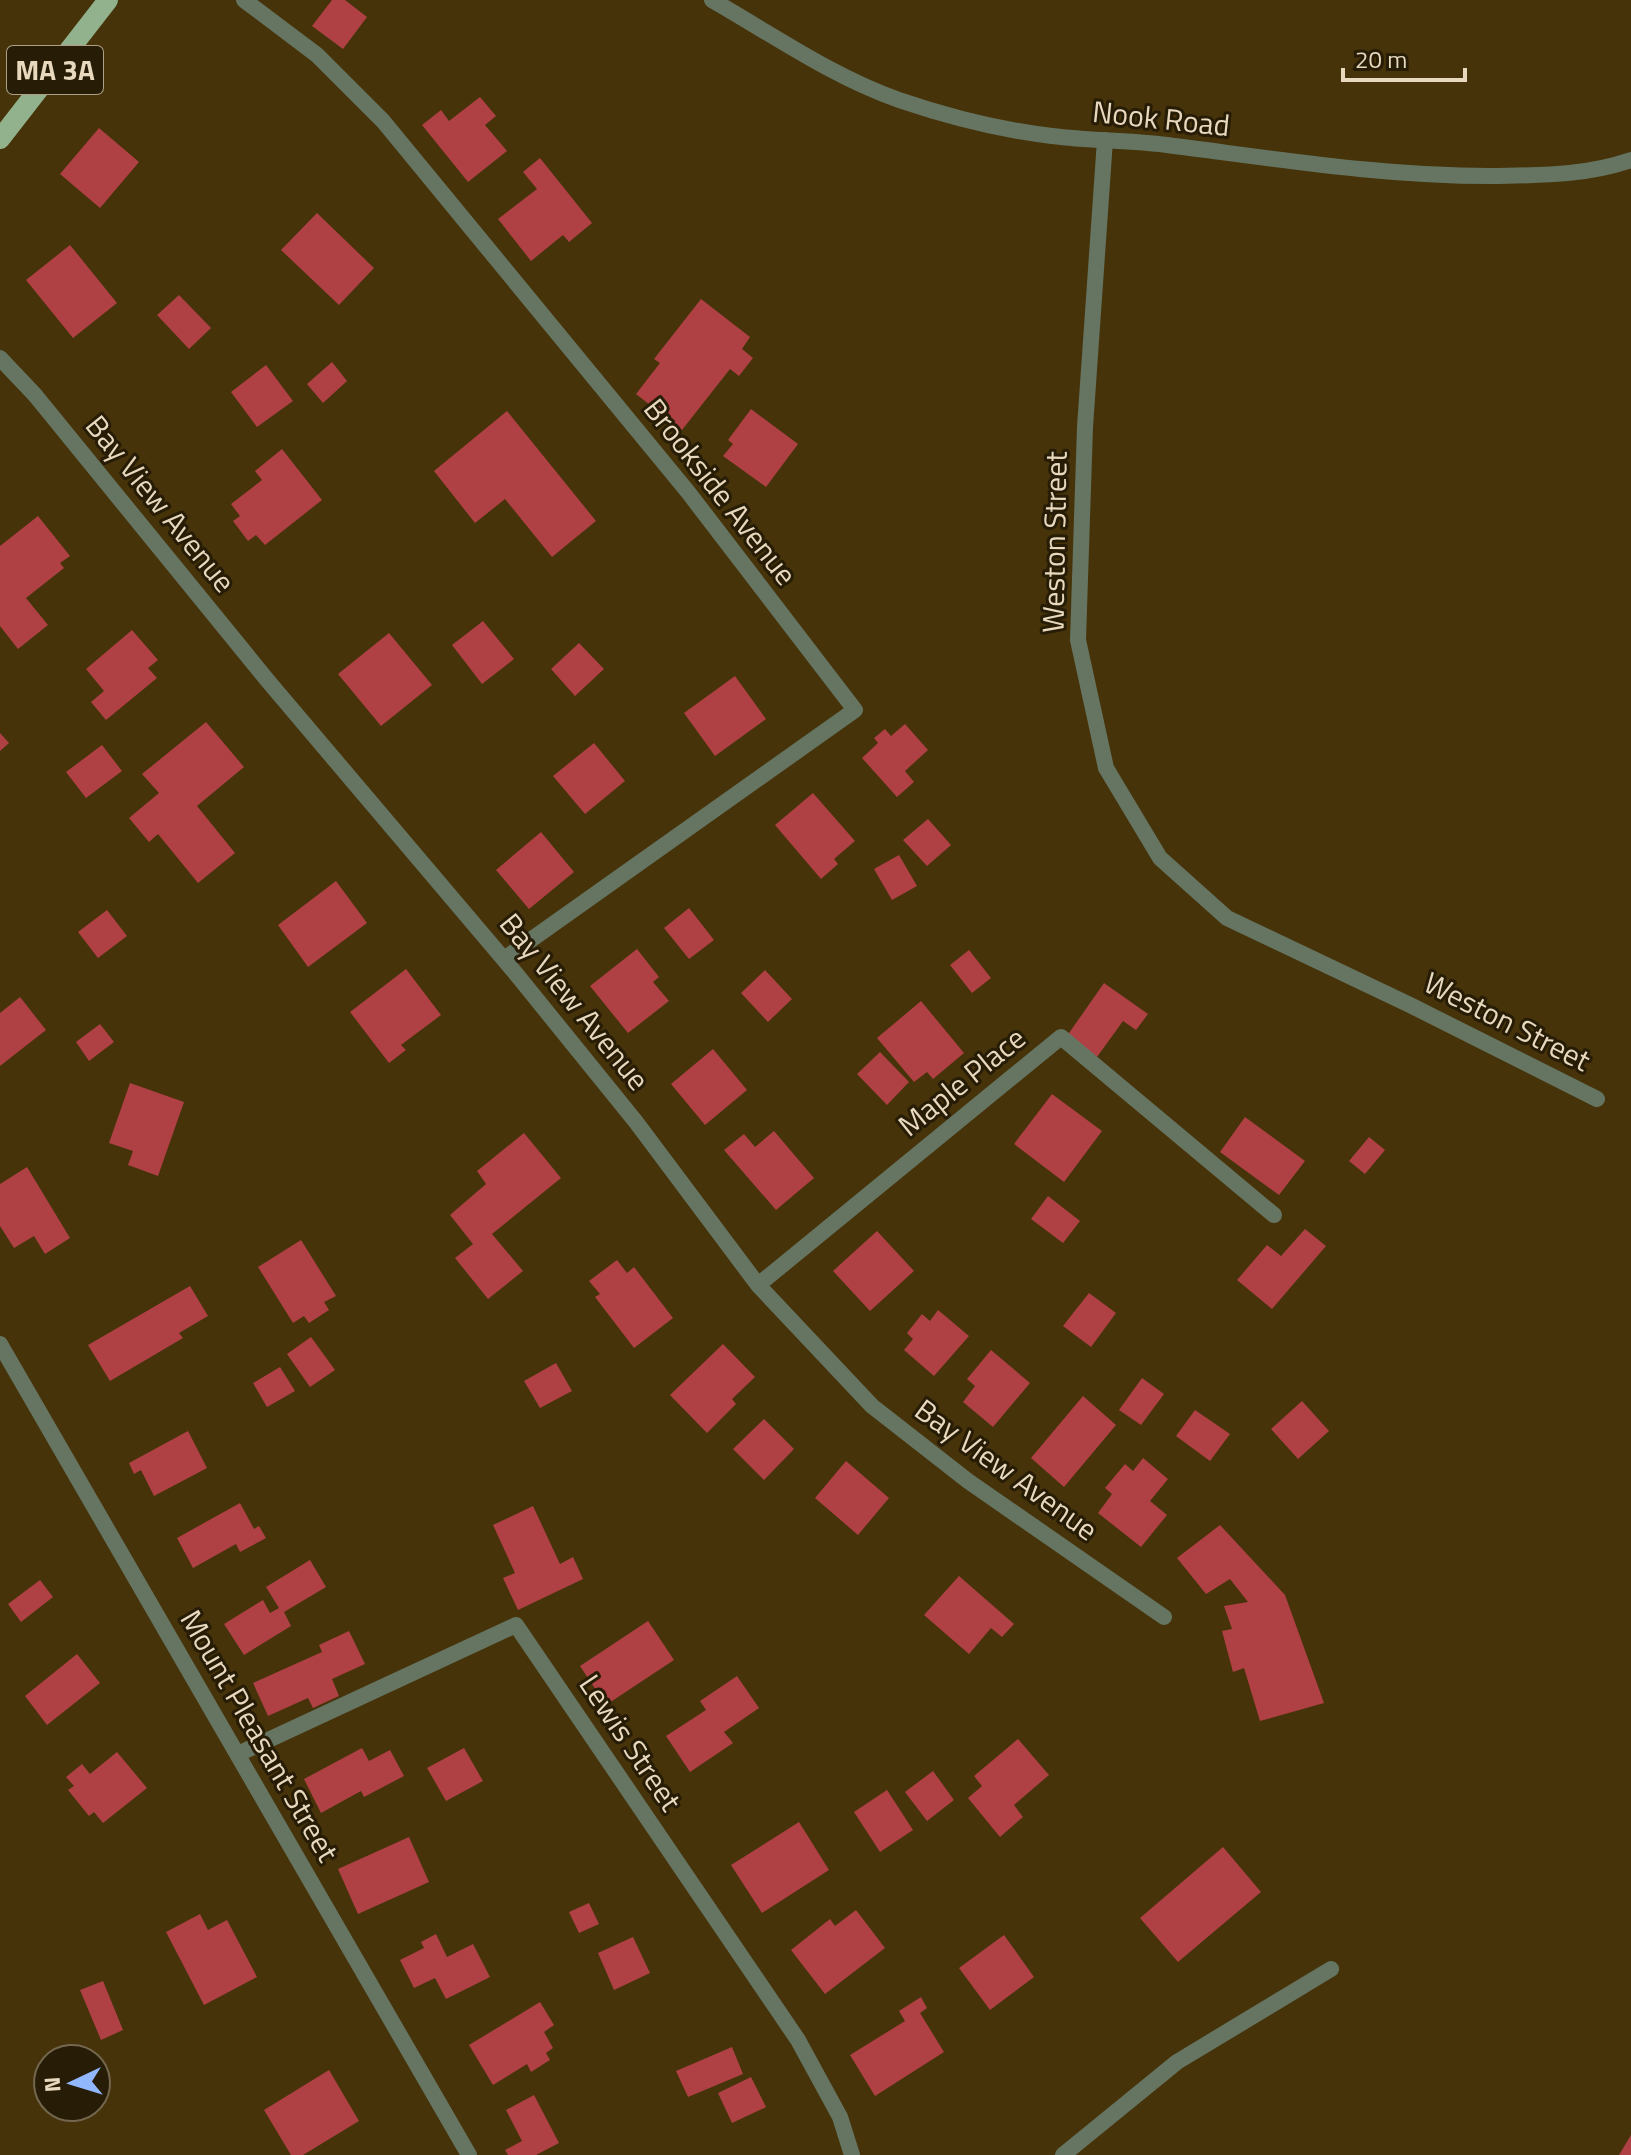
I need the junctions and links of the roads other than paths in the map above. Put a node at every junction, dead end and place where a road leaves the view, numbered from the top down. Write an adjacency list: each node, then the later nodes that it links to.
1 (108, 0): 4 (main road, MA 3A)
2 (244, 0): 8 (street, Brookside Avenue)
3 (712, 0): 5 (street, Nook Road)
4 (0, 139)
5 (1105, 140): 6 (street, Nook Road); 9 (street, Weston Street)
6 (1631, 160)
7 (0, 358): 8 (street, Bay View Avenue)
8 (504, 959): 11 (street, Bay View Avenue)
9 (1597, 1099)
10 (1274, 1215): 11 (street, Maple Place)
11 (758, 1285): 13 (street, Bay View Avenue)
12 (0, 1344): 14 (street, Mount Pleasant Street)
13 (1164, 1617)
14 (238, 1754): 16 (street, Mount Pleasant Street); 17 (street, Lewis Street)
15 (1331, 1969): 18 (street)
16 (469, 2155)
17 (852, 2155)
18 (1063, 2155)

